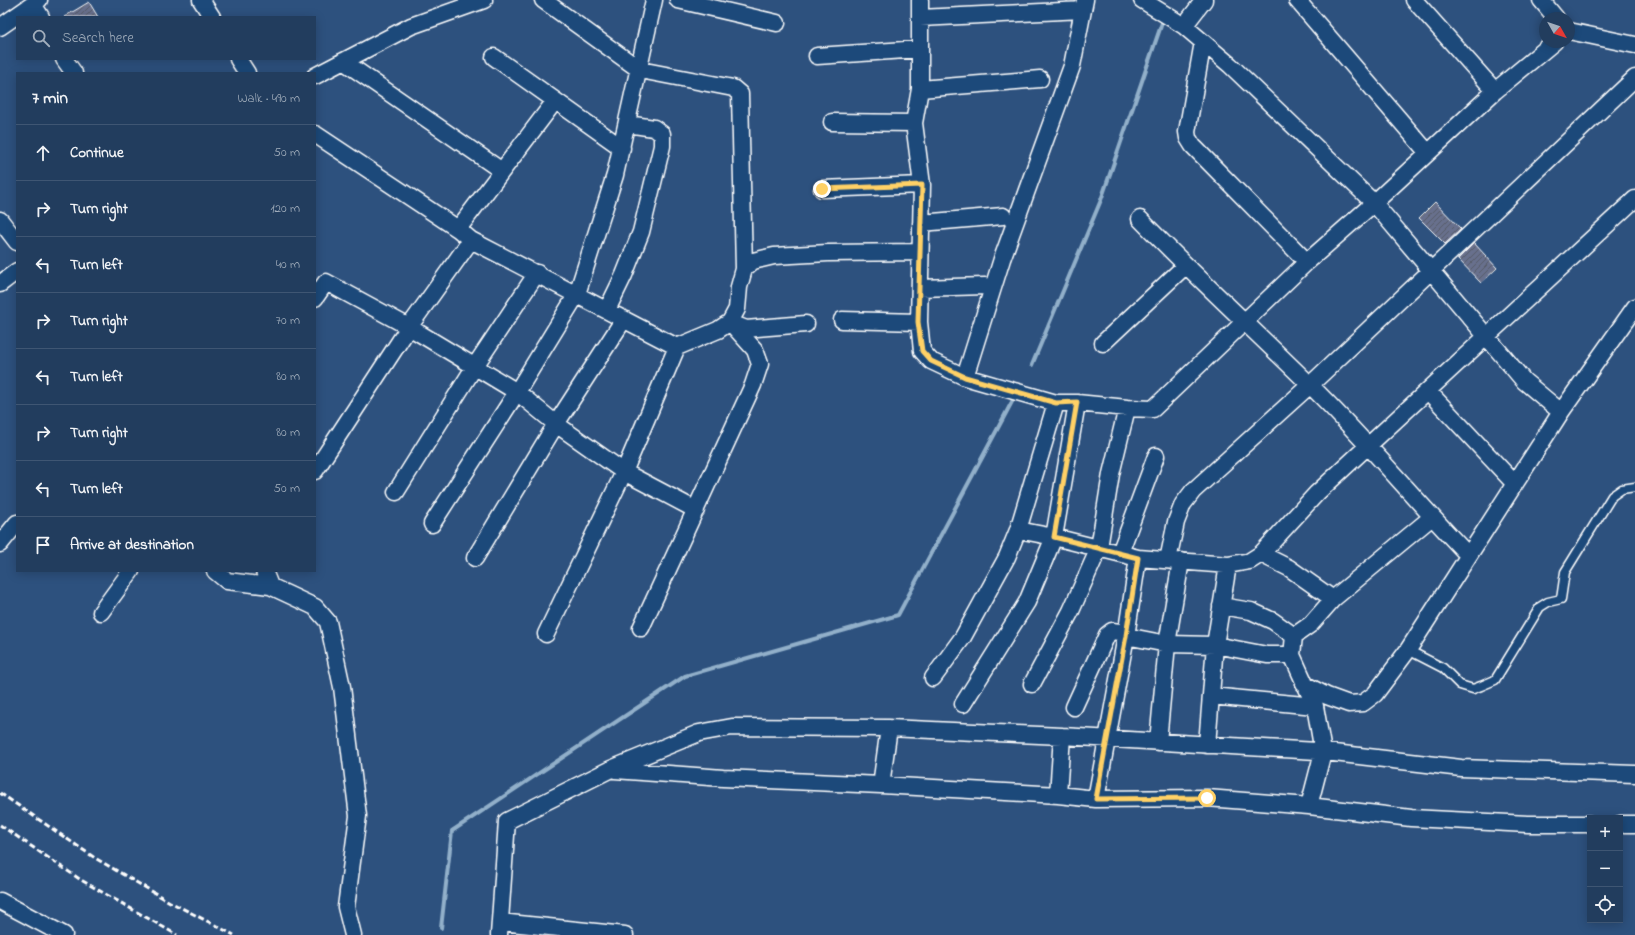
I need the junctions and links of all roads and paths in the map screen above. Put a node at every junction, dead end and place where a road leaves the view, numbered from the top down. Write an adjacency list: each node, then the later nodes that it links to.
1 (201, 0): 16 (street)
2 (484, 0): 31 (street)
3 (543, 0): 32 (street)
4 (654, 0): 32 (street)
5 (678, 0): 19 (street)
6 (920, 0): 17 (street)
7 (1142, 0): 20 (street)
8 (1204, 0): 20 (street)
9 (1297, 0): 46 (street)
10 (1414, 0): 39 (street)
11 (1541, 0): 14 (street)
12 (1084, 5): 17 (street); 85 (street)
13 (38, 7): 15 (street)
14 (1551, 12)
15 (21, 16)
16 (211, 16)
17 (920, 18): 26 (street)
18 (16, 19): 21 (street)
19 (777, 22)
20 (1184, 26): 23 (street)
21 (0, 27)
22 (1575, 32): 24 (street)
23 (1203, 42): 51 (street); 60 (street)
24 (1635, 45)
25 (1547, 48): 39 (street)
26 (920, 49): 27 (street); 38 (street)
27 (817, 56)
28 (494, 58): 40 (street)
29 (65, 60): 33 (street)
30 (239, 60): 34 (street)
31 (343, 61): 35 (street); 47 (street)
32 (640, 70): 43 (street); 62 (street)
33 (73, 72)
34 (246, 72)
35 (316, 75)
36 (1635, 78): 63 (street)
37 (1040, 79): 38 (street)
38 (920, 89): 42 (street)
39 (1495, 91): 46 (street)
40 (555, 101): 45 (street); 47 (street)
41 (832, 122): 42 (street)
42 (914, 123): 48 (street)
43 (627, 124): 45 (street); 73 (street)
44 (316, 135): 56 (street)
45 (622, 148): 71 (street)
46 (1428, 153): 51 (street)
47 (502, 171): 56 (street)
48 (922, 185): 49 (street); 55 (street)
49 (822, 189)
50 (1635, 199): 81 (street)
51 (1374, 203): 60 (street); 63 (street)
52 (1003, 216): 55 (street)
53 (1140, 219): 61 (street)
54 (0, 220): 58 (street)
55 (921, 223): 59 (street)
56 (458, 229): 57 (street)
57 (471, 240): 65 (street); 80 (street)
58 (16, 241)
59 (920, 252): 62 (street); 69 (street)
60 (1307, 262): 78 (street)
61 (1186, 266): 78 (street); 82 (street)
62 (744, 269): 76 (street)
63 (1431, 271): 81 (street); 86 (street)
64 (16, 272): 67 (street)
65 (537, 273): 71 (street); 84 (street)
66 (320, 279): 70 (street); 80 (street)
67 (0, 284)
68 (985, 286): 69 (street)
69 (920, 288): 77 (street)
70 (316, 294)
71 (578, 294): 73 (street); 88 (street)
72 (1635, 307): 92 (street)
73 (607, 310): 74 (street)
74 (624, 319): 83 (street); 93 (street)
75 (842, 320): 77 (street)
76 (730, 322): 79 (street); 83 (street); 101 (street)
77 (918, 322): 85 (street)
78 (1244, 322): 86 (street); 91 (street)
79 (806, 324)
80 (410, 326): 84 (street); 96 (street)
81 (1486, 337): 87 (street); 92 (street)
82 (1103, 343)
83 (677, 346): 97 (street)
84 (475, 366): 88 (street); 100 (street)
85 (965, 377): 90 (street)
86 (1310, 384): 94 (street); 114 (street)
87 (1428, 391): 94 (street); 98 (street)
88 (517, 392): 93 (street); 104 (street)
89 (1077, 402): 90 (street); 91 (street); 106 (street)
90 (1056, 403): 105 (street)
91 (1127, 408): 108 (street)
92 (1560, 412): 98 (street)
93 (556, 424): 97 (street); 112 (street)
94 (1369, 446): 102 (street); 110 (street)
95 (1156, 456): 109 (street)
96 (316, 469)
97 (624, 472): 101 (street); 124 (street)
98 (1515, 484): 111 (street)
99 (1635, 487): 129 (lane)
100 (396, 492)
101 (696, 510): 123 (street)
102 (1432, 517): 111 (street); 120 (street)
103 (16, 524): 107 (street)
104 (432, 524)
105 (1018, 530): 106 (street); 131 (street)
106 (1054, 537): 108 (street); 135 (street)
107 (0, 544)
108 (1099, 548): 109 (street); 132 (street)
109 (1120, 553): 113 (street)
110 (1261, 554): 115 (street); 120 (street)
111 (1468, 555): 129 (street)
112 (475, 558)
113 (1138, 558): 114 (street); 125 (street)
114 (1174, 560): 115 (street); 127 (street)
115 (1228, 565): 121 (street)
116 (130, 572): 122 (street)
117 (216, 572): 119 (street)
118 (264, 572): 119 (street)
119 (270, 586): 156 (street)
120 (1333, 599): 126 (street)
121 (1221, 606): 126 (street); 128 (street)
122 (101, 612)
123 (641, 628)
124 (546, 634)
125 (1127, 635): 127 (street); 137 (street); 140 (street)
126 (1294, 636): 130 (street)
127 (1167, 644): 128 (street); 141 (street)
128 (1215, 645): 130 (street); 134 (street)
129 (1408, 650): 133 (street)
130 (1292, 655): 133 (street)
131 (933, 678)
132 (1032, 684)
133 (1304, 684): 136 (street)
134 (1211, 696): 136 (street); 142 (street)
135 (963, 704)
136 (1314, 706): 143 (street)
137 (1074, 707)
138 (889, 728): 139 (street); 144 (street); 146 (street)
139 (1062, 736): 140 (street); 147 (street)
140 (1106, 740): 141 (street); 148 (street)
141 (1158, 742): 142 (street)
142 (1207, 745): 143 (street)
143 (1323, 752): 145 (street); 149 (street)
144 (611, 769): 146 (street); 154 (street)
145 (1635, 774)
146 (881, 785): 147 (street)
147 (1058, 795): 148 (street)
148 (1096, 799): 149 (street)
149 (1309, 806): 150 (street)
150 (1587, 824)
151 (1623, 824): 152 (street)
152 (1635, 824)
153 (0, 901): 155 (street)
154 (500, 929): 157 (street)
155 (64, 935)
156 (353, 935)
157 (625, 935)

